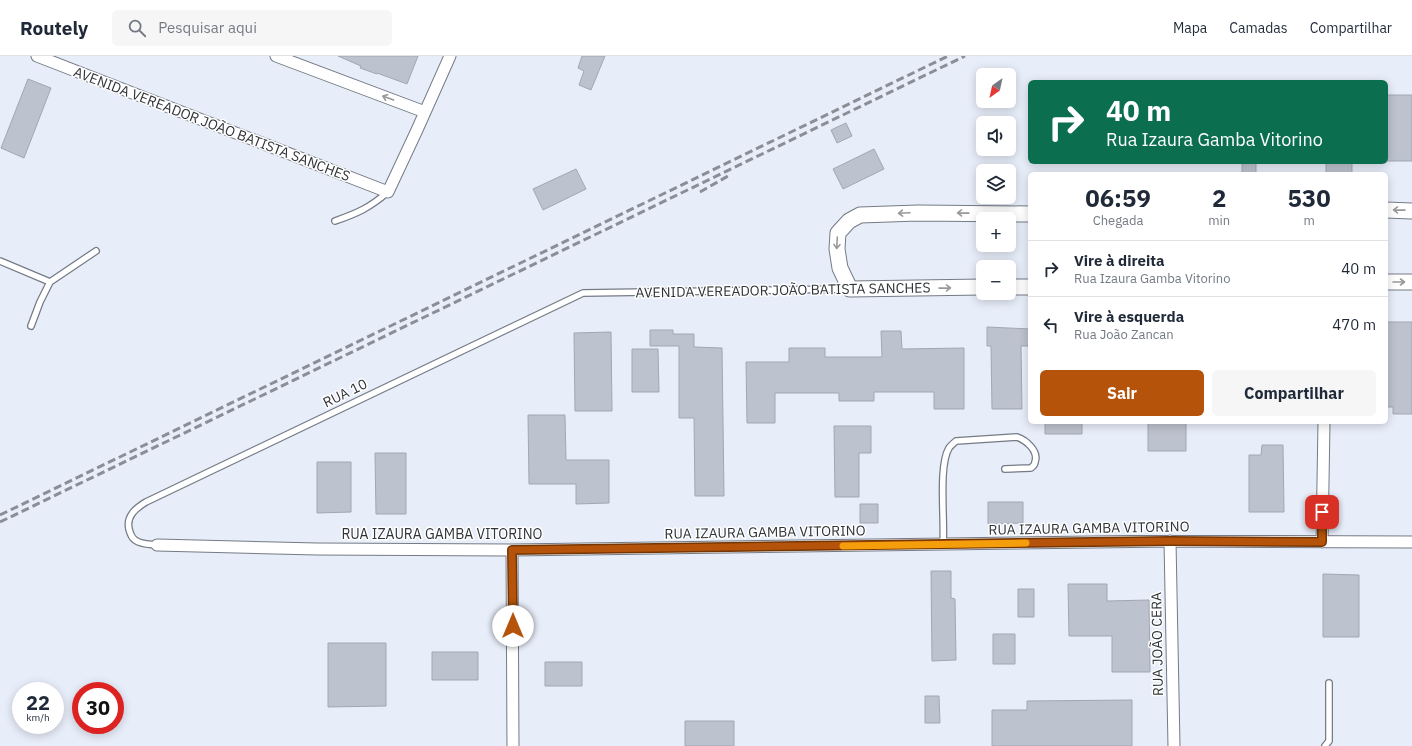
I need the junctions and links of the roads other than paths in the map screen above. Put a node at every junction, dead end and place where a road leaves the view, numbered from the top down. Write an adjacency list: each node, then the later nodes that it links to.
1 (36, 56): 5 (street, AVENIDA VEREADOR JOÃO BATISTA SANCHES)
2 (276, 56): 4 (street, one-way to 2)
3 (450, 56): 4 (street)
4 (425, 112): 5 (street)
5 (388, 192): 9 (lane)
6 (1388, 210): 7 (street, one-way to 6)
7 (1412, 210)
8 (1028, 214): 18 (street, one-way to 18)
9 (335, 220)
10 (96, 250): 12 (lane)
11 (0, 261): 12 (lane)
12 (50, 282): 20 (lane)
13 (1388, 282): 14 (street, one-way to 14)
14 (1412, 282)
15 (976, 287): 18 (street, AVENIDA VEREADOR JOÃO BATISTA SANCHES, one-way to 15)
16 (1016, 287): 17 (street)
17 (1028, 287)
18 (850, 289): 19 (lane, AVENIDA VEREADOR JOÃO BATISTA SANCHES)
19 (583, 293): 23 (lane, RUA 10)
20 (31, 326)
21 (1324, 424): 25 (street)
22 (1005, 469): 27 (lane)
23 (128, 527): 28 (lane, RUA IZAURA GAMBA VITORINO)
24 (1170, 541): 25 (street, RUA IZAURA GAMBA VITORINO); 27 (street, RUA IZAURA GAMBA VITORINO); 32 (street, RUA JOÃO CERA)
25 (1322, 542): 26 (street, RUA IZAURA GAMBA VITORINO)
26 (1412, 542)
27 (944, 544): 29 (street, RUA IZAURA GAMBA VITORINO)
28 (157, 545): 29 (street, RUA IZAURA GAMBA VITORINO)
29 (512, 550): 31 (street)
30 (1329, 683): 33 (lane)
31 (513, 746)
32 (1174, 746)
33 (1325, 746)

